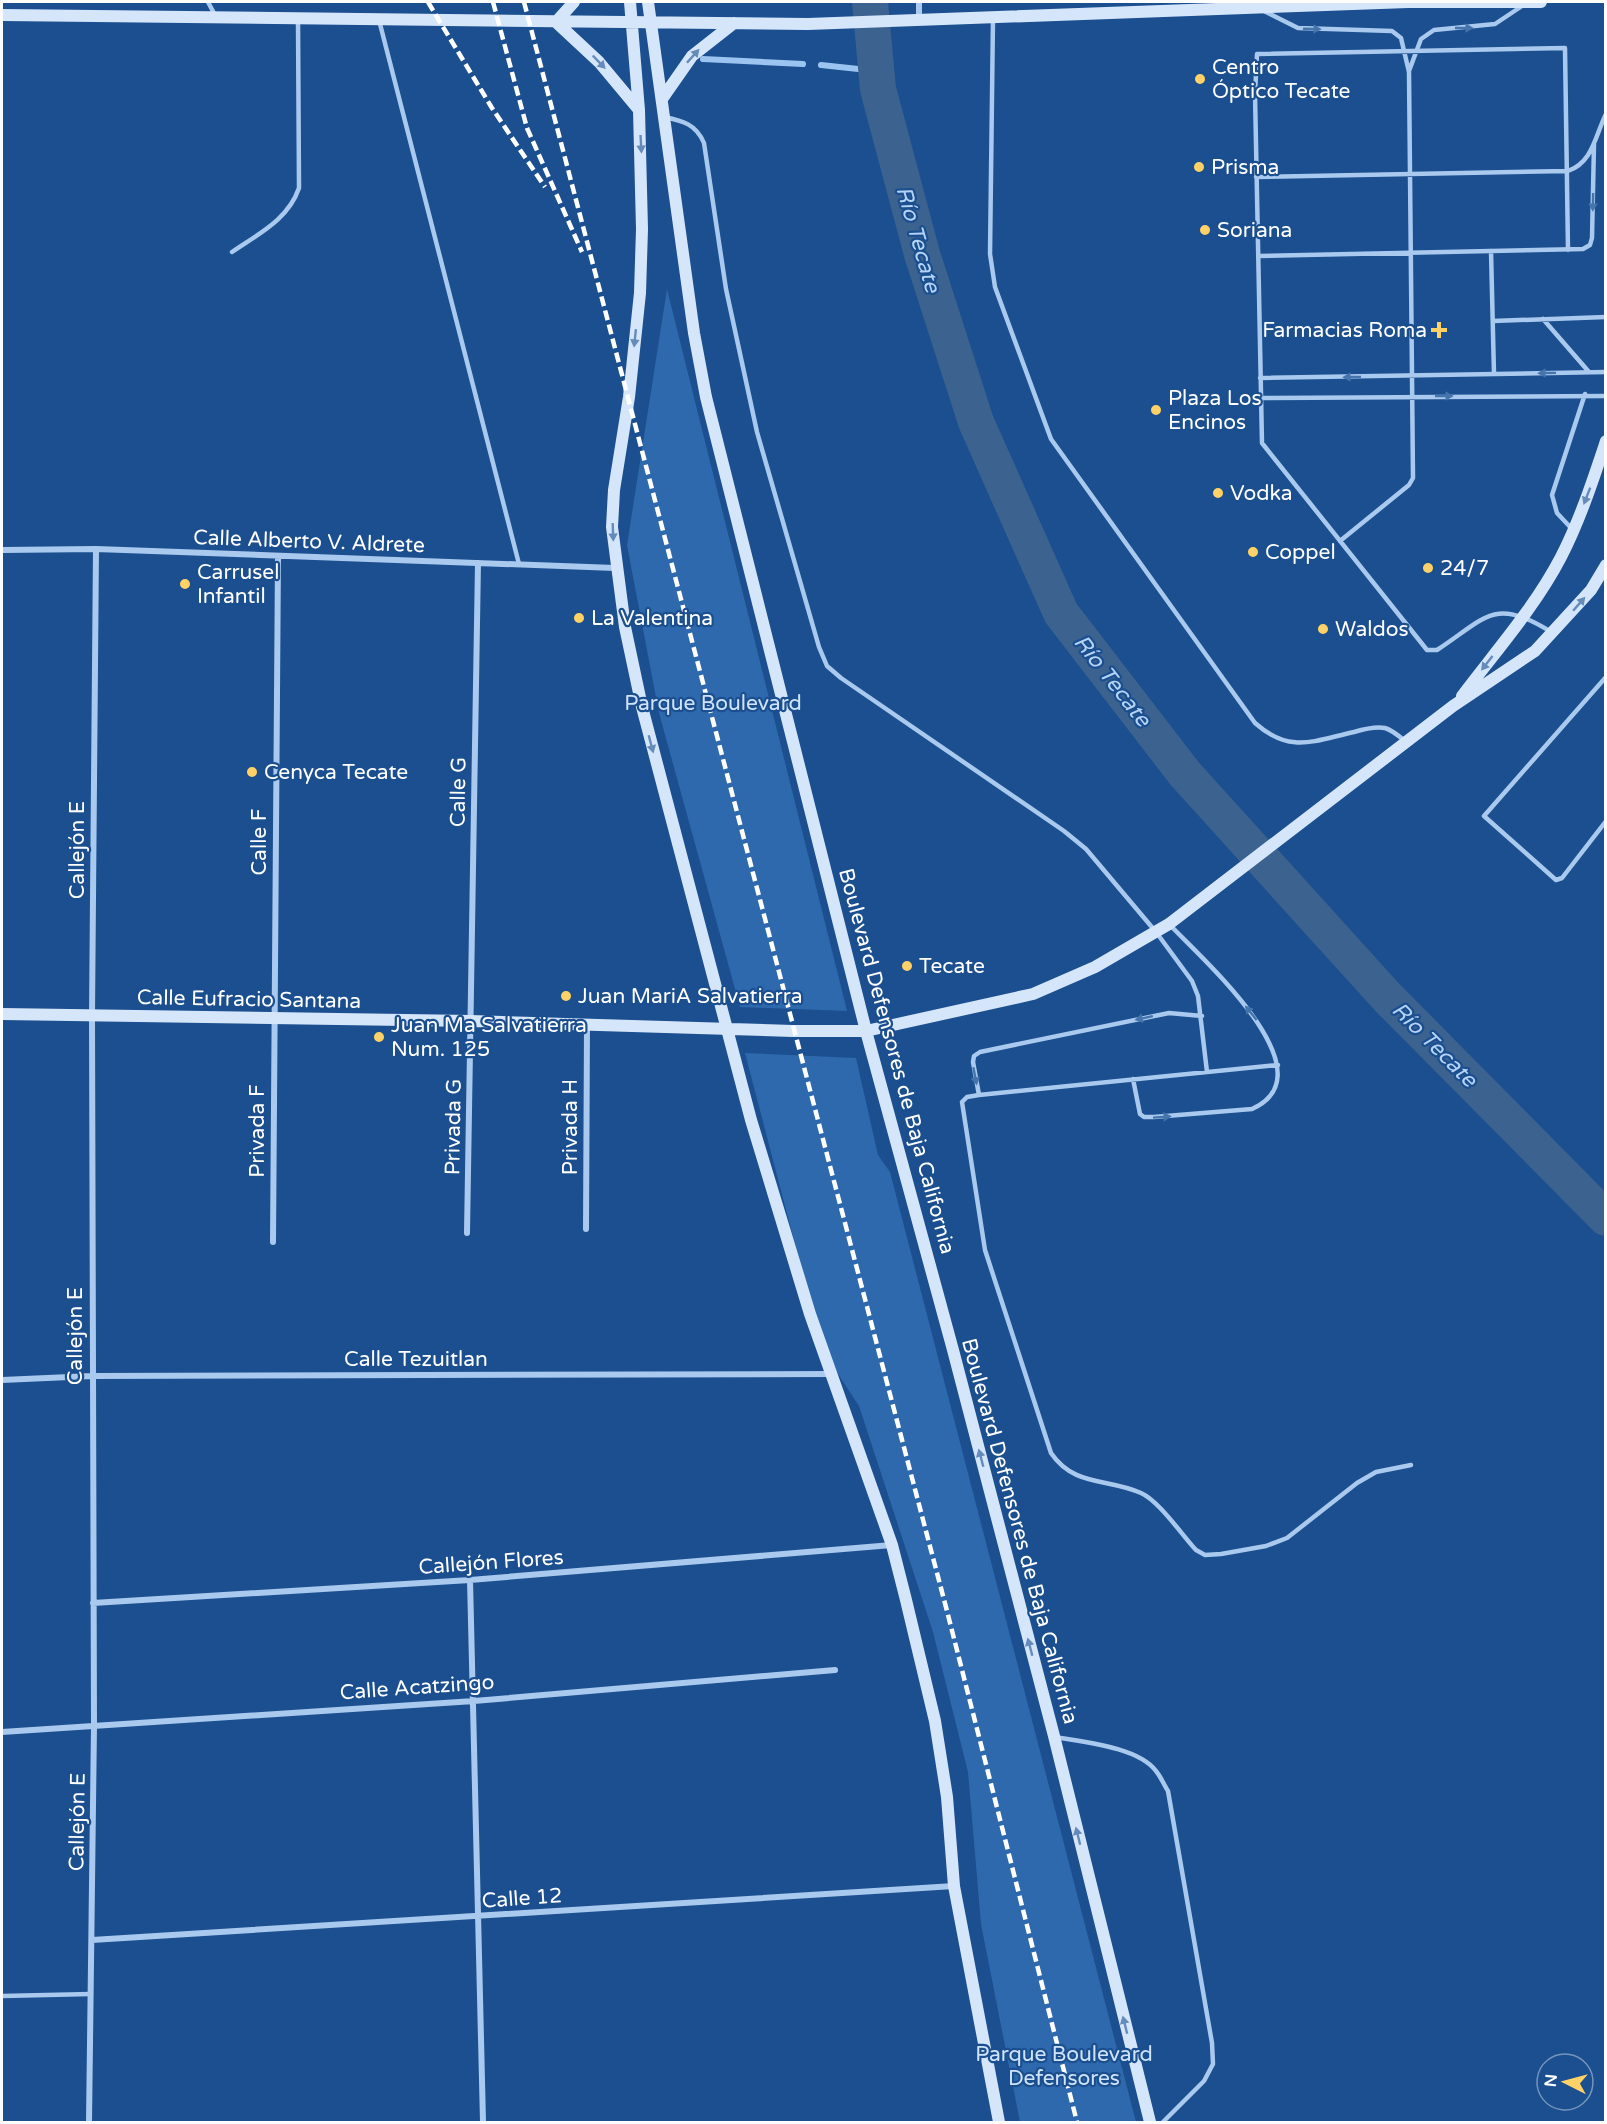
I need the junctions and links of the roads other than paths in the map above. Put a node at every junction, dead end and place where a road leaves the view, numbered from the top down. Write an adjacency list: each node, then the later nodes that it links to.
1 (208, 2): 13 (lane)
2 (574, 2): 18 (main road)
3 (630, 2): 20 (main road)
4 (648, 2): 19 (main road, Boulevard Defensores de Baja California)
5 (919, 2): 17 (street)
6 (1408, 2): 7 (main road); 9 (main road)
7 (1526, 2): 8 (main road); 23 (lane, one-way to 7)
8 (1541, 2)
9 (1317, 4): 11 (main road)
10 (1178, 6): 11 (main road); 15 (main road)
11 (1259, 8): 22 (lane, one-way to 22)
12 (2, 15): 13 (main road)
13 (216, 16): 14 (main road)
14 (298, 17): 16 (main road); 35 (lane)
15 (993, 17): 17 (main road); 64 (lane)
16 (378, 18): 18 (main road); 57 (lane)
17 (919, 18): 21 (main road)
18 (556, 22): 20 (main road); 26 (main road, one-way to 26)
19 (653, 22): 20 (main road); 21 (main road); 25 (main road, Boulevard Defensores de Baja California)
20 (632, 23): 26 (main road)
21 (734, 23): 25 (main road, one-way to 21)
22 (1405, 51): 23 (lane); 24 (lane); 32 (lane)
23 (1416, 51): 24 (lane); 30 (lane)
24 (1409, 72): 31 (lane)
25 (662, 99): 28 (main road, Boulevard Defensores de Baja California)
26 (639, 110): 59 (main road, one-way to 59)
27 (1605, 114): 29 (lane)
28 (664, 117): 67 (lane); 75 (main road, Boulevard Defensores de Baja California)
29 (1594, 144): 30 (lane); 33 (lane, one-way to 33)
30 (1568, 171): 31 (lane); 33 (lane)
31 (1410, 174): 32 (lane); 36 (lane)
32 (1256, 177): 37 (lane)
33 (1568, 250): 34 (lane)
34 (1491, 251): 36 (lane); 40 (lane)
35 (232, 252)
36 (1411, 253): 37 (lane); 44 (lane)
37 (1258, 256): 45 (lane)
38 (1605, 317): 39 (lane)
39 (1543, 319): 40 (lane); 41 (lane)
40 (1493, 321): 43 (lane)
41 (1589, 372): 42 (lane); 43 (lane, one-way to 43)
42 (1605, 372)
43 (1494, 374): 44 (lane)
44 (1412, 376): 45 (lane, one-way to 45); 47 (lane)
45 (1260, 378): 49 (lane)
46 (1585, 394): 47 (lane, one-way to 46); 48 (lane); 51 (lane)
47 (1412, 396): 49 (lane); 52 (lane)
48 (1605, 396)
49 (1260, 398): 52 (lane)
50 (1605, 441): 51 (main road, one-way to 51)
51 (1574, 531): 60 (main road)
52 (1340, 541): 60 (lane)
53 (96, 549): 54 (street, Calle Alberto V. Aldrete); 55 (street, Calle Alberto V. Aldrete); 69 (street, Callejón E)
54 (2, 550)
55 (278, 557): 56 (street, Calle Alberto V. Aldrete); 71 (street, Calle F)
56 (478, 563): 57 (street, Calle Alberto V. Aldrete); 72 (street, Calle G)
57 (519, 564): 59 (street, Calle Alberto V. Aldrete)
58 (1605, 565): 61 (main road, one-way to 58)
59 (615, 568): 74 (main road, one-way to 74)
60 (1524, 615): 61 (lane); 63 (main road, one-way to 63)
61 (1553, 633): 63 (main road)
62 (1605, 677): 65 (lane)
63 (1454, 706): 64 (main road, Calle Eufracio Santana)
64 (1407, 742): 66 (main road, Calle Eufracio Santana)
65 (1605, 821)
66 (1169, 924): 67 (main road, Calle Eufracio Santana); 76 (lane, one-way to 66)
67 (1156, 932): 70 (lane); 75 (main road, Calle Eufracio Santana)
68 (2, 1014): 69 (main road, Calle Eufracio Santana)
69 (92, 1016): 71 (main road, Calle Eufracio Santana); 84 (street, Callejón E)
70 (1202, 1016): 77 (lane); 79 (lane, one-way to 79)
71 (274, 1019): 72 (main road, Calle Eufracio Santana); 82 (street, Privada F)
72 (471, 1021): 73 (main road, Calle Eufracio Santana); 81 (street, Privada G)
73 (586, 1025): 74 (main road, Calle Eufracio Santana); 80 (street, Privada H)
74 (725, 1030): 75 (main road, Calle Eufracio Santana); 83 (main road)
75 (866, 1031): 94 (main road, Boulevard Defensores de Baja California, one-way to 75)
76 (1278, 1065): 77 (lane); 78 (lane, one-way to 76)
77 (1207, 1072): 78 (lane)
78 (1133, 1079): 79 (lane)
79 (979, 1095): 86 (lane)
80 (586, 1229)
81 (467, 1233)
82 (273, 1242)
83 (830, 1374): 84 (street, Calle Tezuitlan); 87 (main road)
84 (92, 1377): 85 (street, Calle Tezuitlan); 89 (street, Callejón E)
85 (2, 1380)
86 (1411, 1465)
87 (892, 1545): 88 (street, Callejón Flores); 95 (main road)
88 (470, 1580): 89 (street, Callejón Flores); 91 (street)
89 (93, 1603): 92 (street, Callejón E)
90 (835, 1670): 91 (street, Calle Acatzingo)
91 (474, 1701): 92 (street, Calle Acatzingo); 96 (street)
92 (94, 1726): 93 (street, Calle Acatzingo); 97 (street, Callejón E)
93 (2, 1731)
94 (1053, 1736): 103 (main road, Boulevard Defensores de Baja California, one-way to 94); 104 (lane)
95 (954, 1886): 96 (street, Calle 12); 102 (main road)
96 (477, 1918): 97 (street, Calle 12); 101 (street)
97 (92, 1940): 98 (street, Callejón E)
98 (91, 1994): 99 (lane); 100 (street, Callejón E)
99 (2, 1996)
100 (89, 2122)
101 (483, 2122)
102 (999, 2122)
103 (1150, 2122)
104 (1163, 2122)

